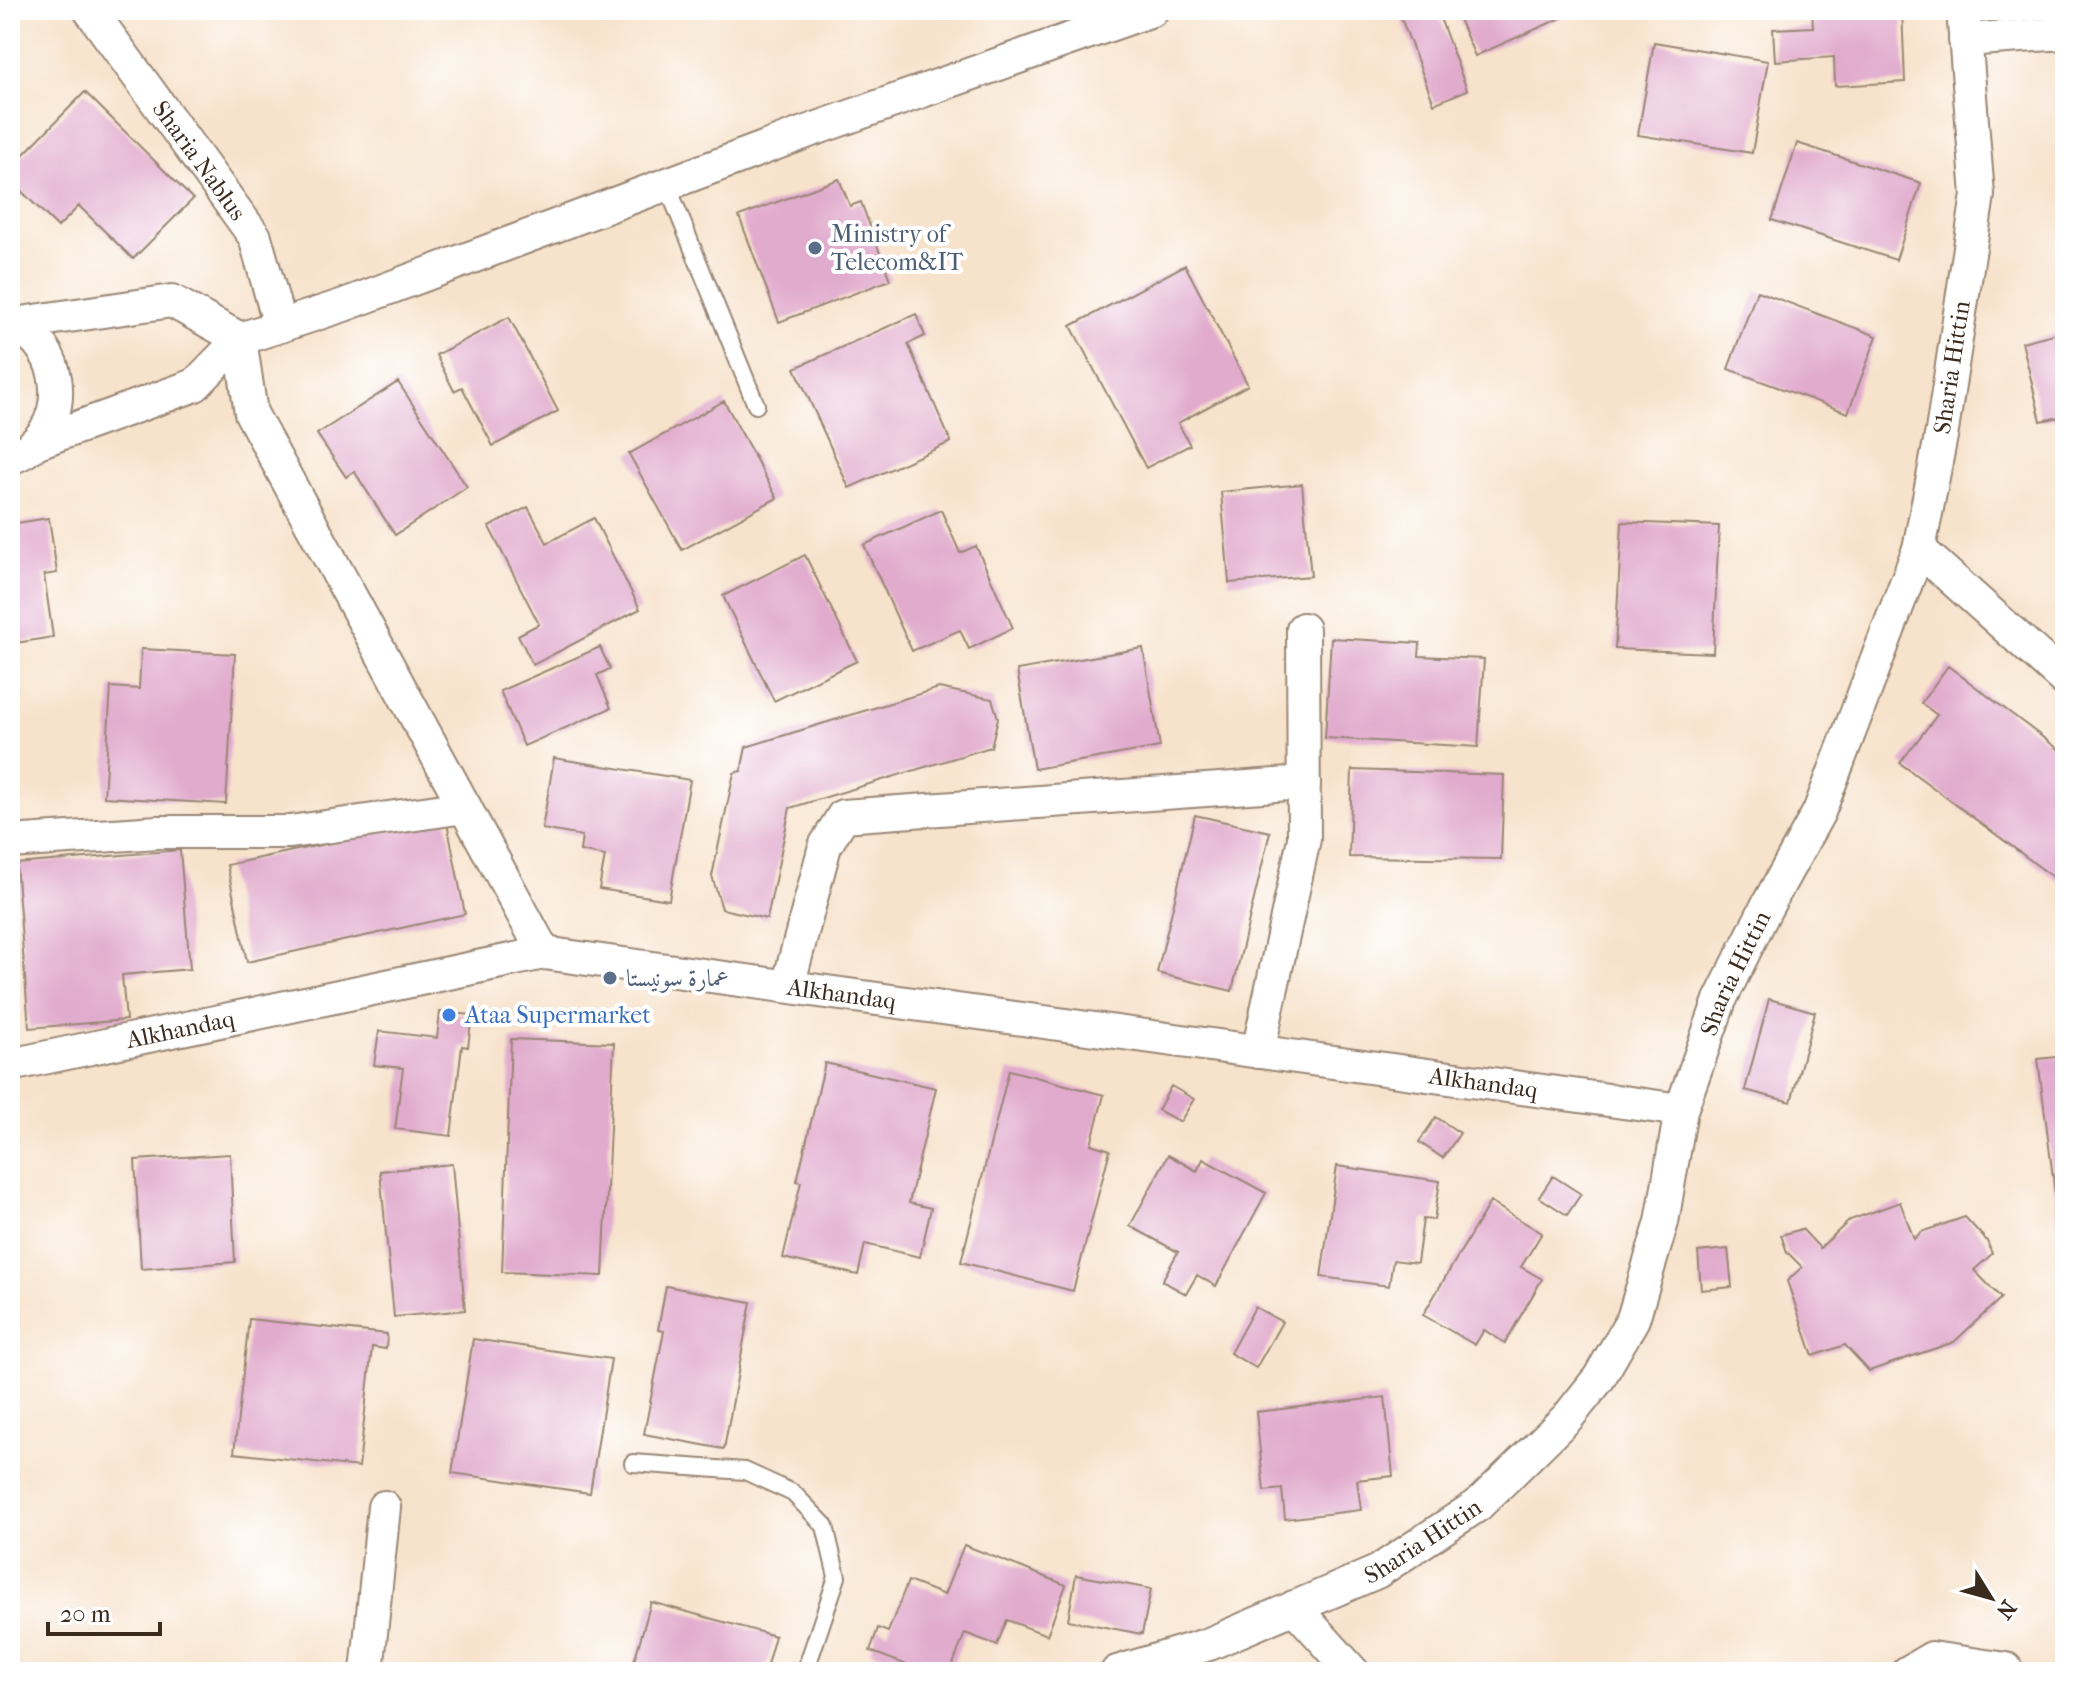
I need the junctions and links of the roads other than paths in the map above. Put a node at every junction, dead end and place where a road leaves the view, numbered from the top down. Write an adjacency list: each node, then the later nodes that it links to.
1 (90, 10): 7 (street, Sharia Nablus)
2 (1152, 10): 5 (street)
3 (1964, 25): 4 (street); 11 (street, Sharia Hittin)
4 (2065, 33)
5 (667, 185): 7 (street); 9 (lane)
6 (12, 324): 8 (street); 10 (street)
7 (280, 326): 8 (street)
8 (240, 339): 10 (street); 15 (street)
9 (756, 405)
10 (23, 451)
11 (1919, 549): 13 (street); 21 (street, Sharia Hittin)
12 (1303, 629): 14 (street)
13 (2065, 680)
14 (1304, 783): 18 (street); 19 (street)
15 (465, 807): 16 (street); 17 (street)
16 (10, 842)
17 (544, 953): 18 (street, Alkhandaq); 20 (street, Alkhandaq)
18 (788, 986): 19 (street, Alkhandaq)
19 (1258, 1052): 21 (street, Alkhandaq)
20 (10, 1065)
21 (1681, 1110): 24 (street, Sharia Hittin)
22 (633, 1463): 26 (lane)
23 (384, 1507): 25 (street)
24 (1294, 1607): 27 (street, Sharia Hittin); 28 (street)
25 (367, 1672)
26 (805, 1672)
27 (1117, 1672)
28 (1353, 1672)
29 (1908, 1672): 30 (street)
30 (2007, 1672)

